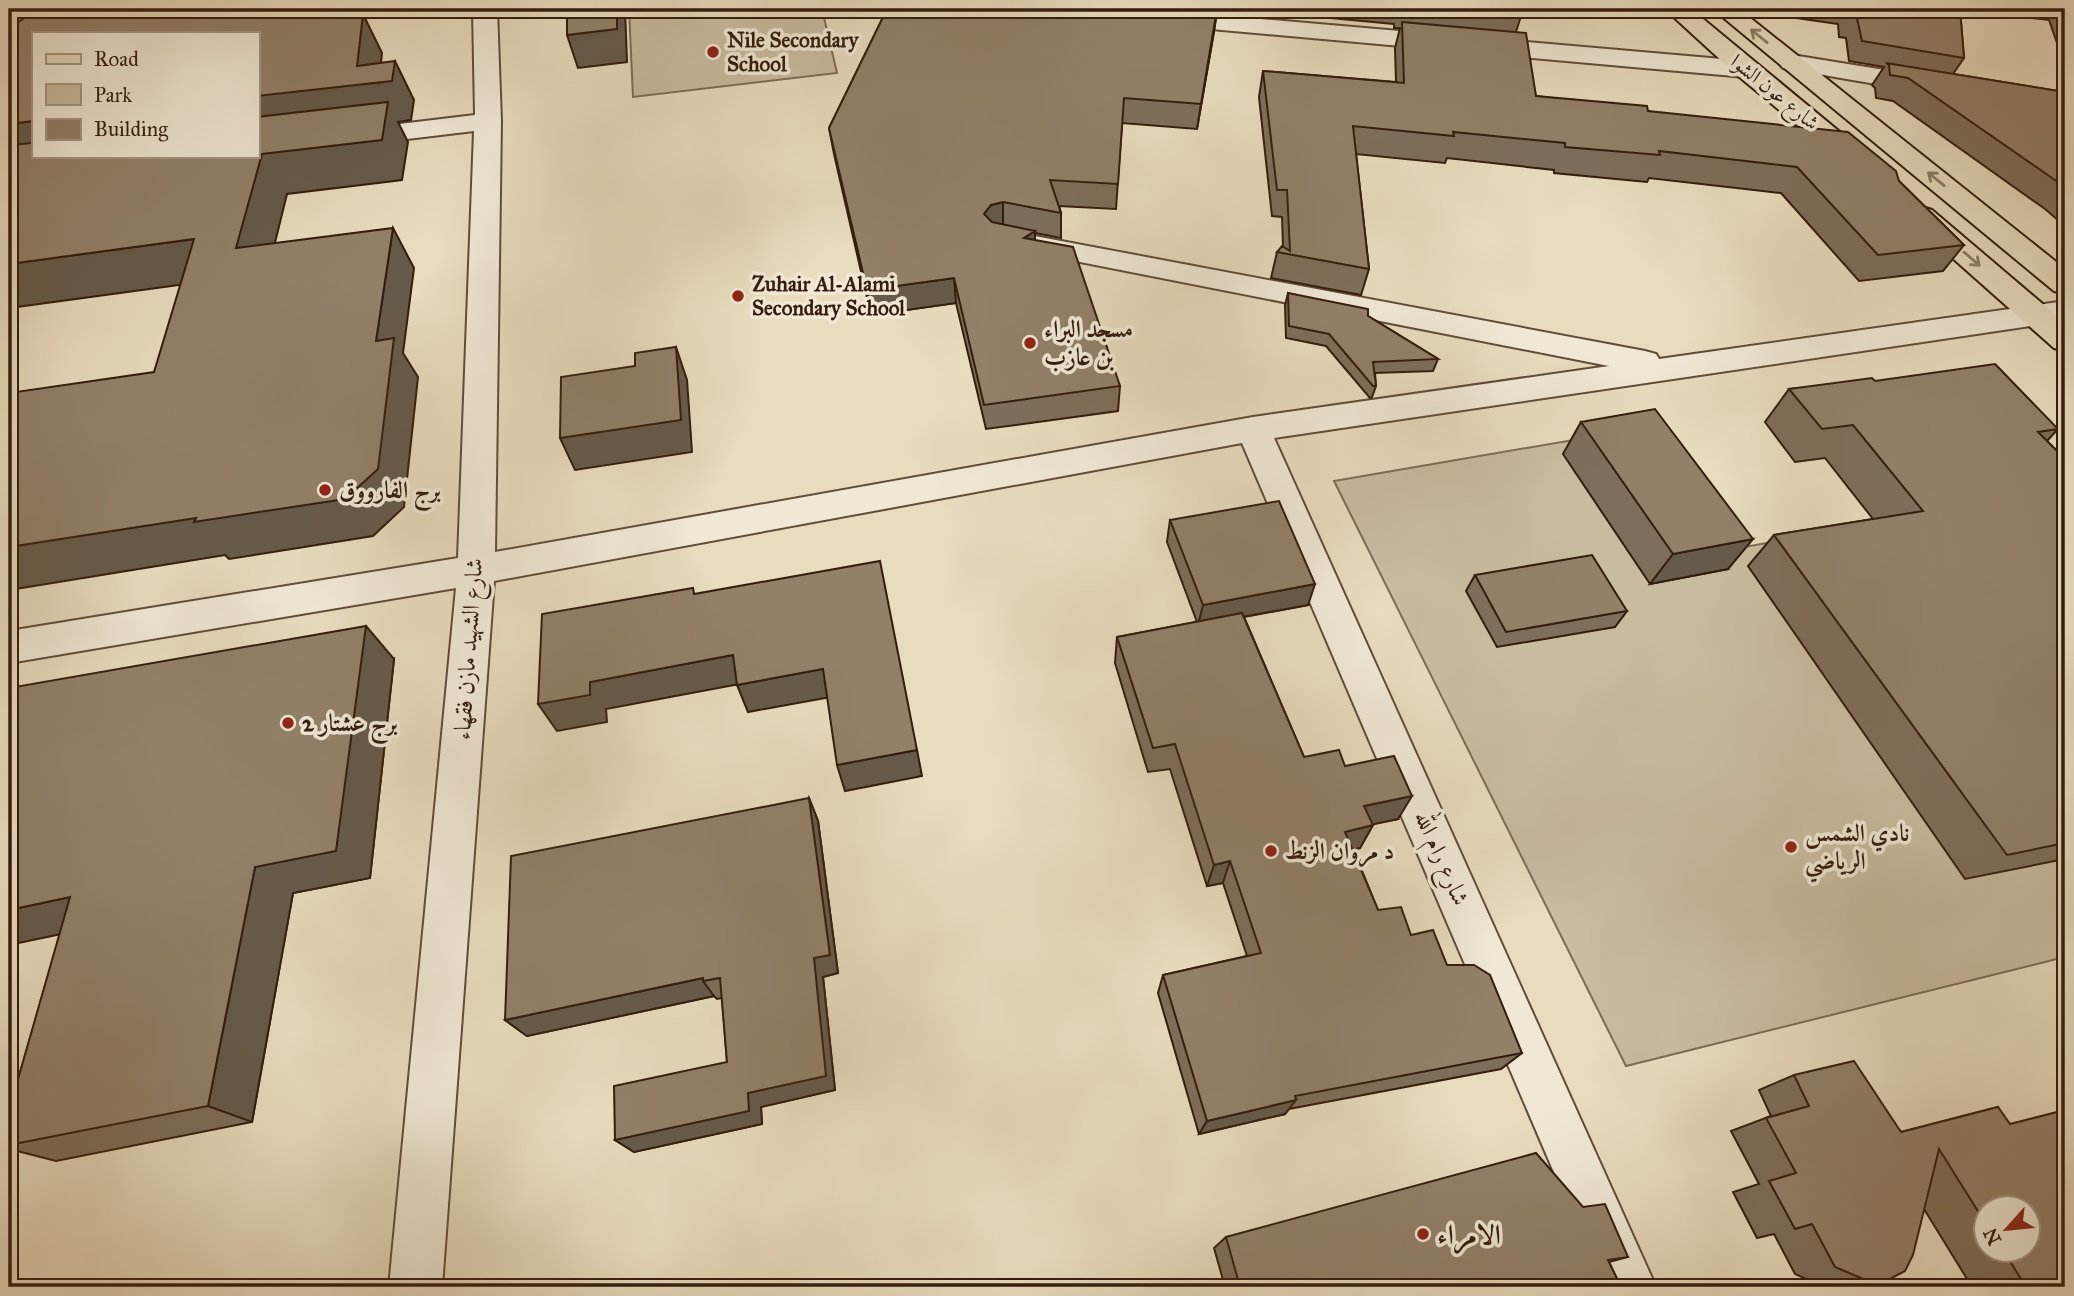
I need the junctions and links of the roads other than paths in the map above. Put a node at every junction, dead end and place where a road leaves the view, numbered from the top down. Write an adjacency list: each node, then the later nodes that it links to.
1 (485, 9): 8 (street, شارع الشهيد مازن فقهاء)
2 (1066, 9): 6 (street)
3 (1677, 9): 6 (main road, شارع عون الشوا)
4 (1725, 9): 5 (main road, شارع عون الشوا, one-way to 4)
5 (1792, 63): 7 (street); 11 (main road, شارع عون الشوا, one-way to 5)
6 (1745, 69): 12 (main road, شارع عون الشوا, one-way to 12)
7 (1956, 89)
8 (488, 121): 9 (street); 16 (street, شارع الشهيد مازن فقهاء)
9 (259, 149)
10 (1003, 239): 14 (street)
11 (2065, 284)
12 (2051, 313): 13 (main road, شارع عون الشوا); 14 (street)
13 (2065, 340)
14 (1675, 368): 15 (street)
15 (1253, 429): 16 (street); 19 (street, شارع رام الله)
16 (476, 570): 17 (street); 18 (street, شارع الشهيد مازن فقهاء)
17 (9, 647)
18 (415, 1287)
19 (1630, 1287)

